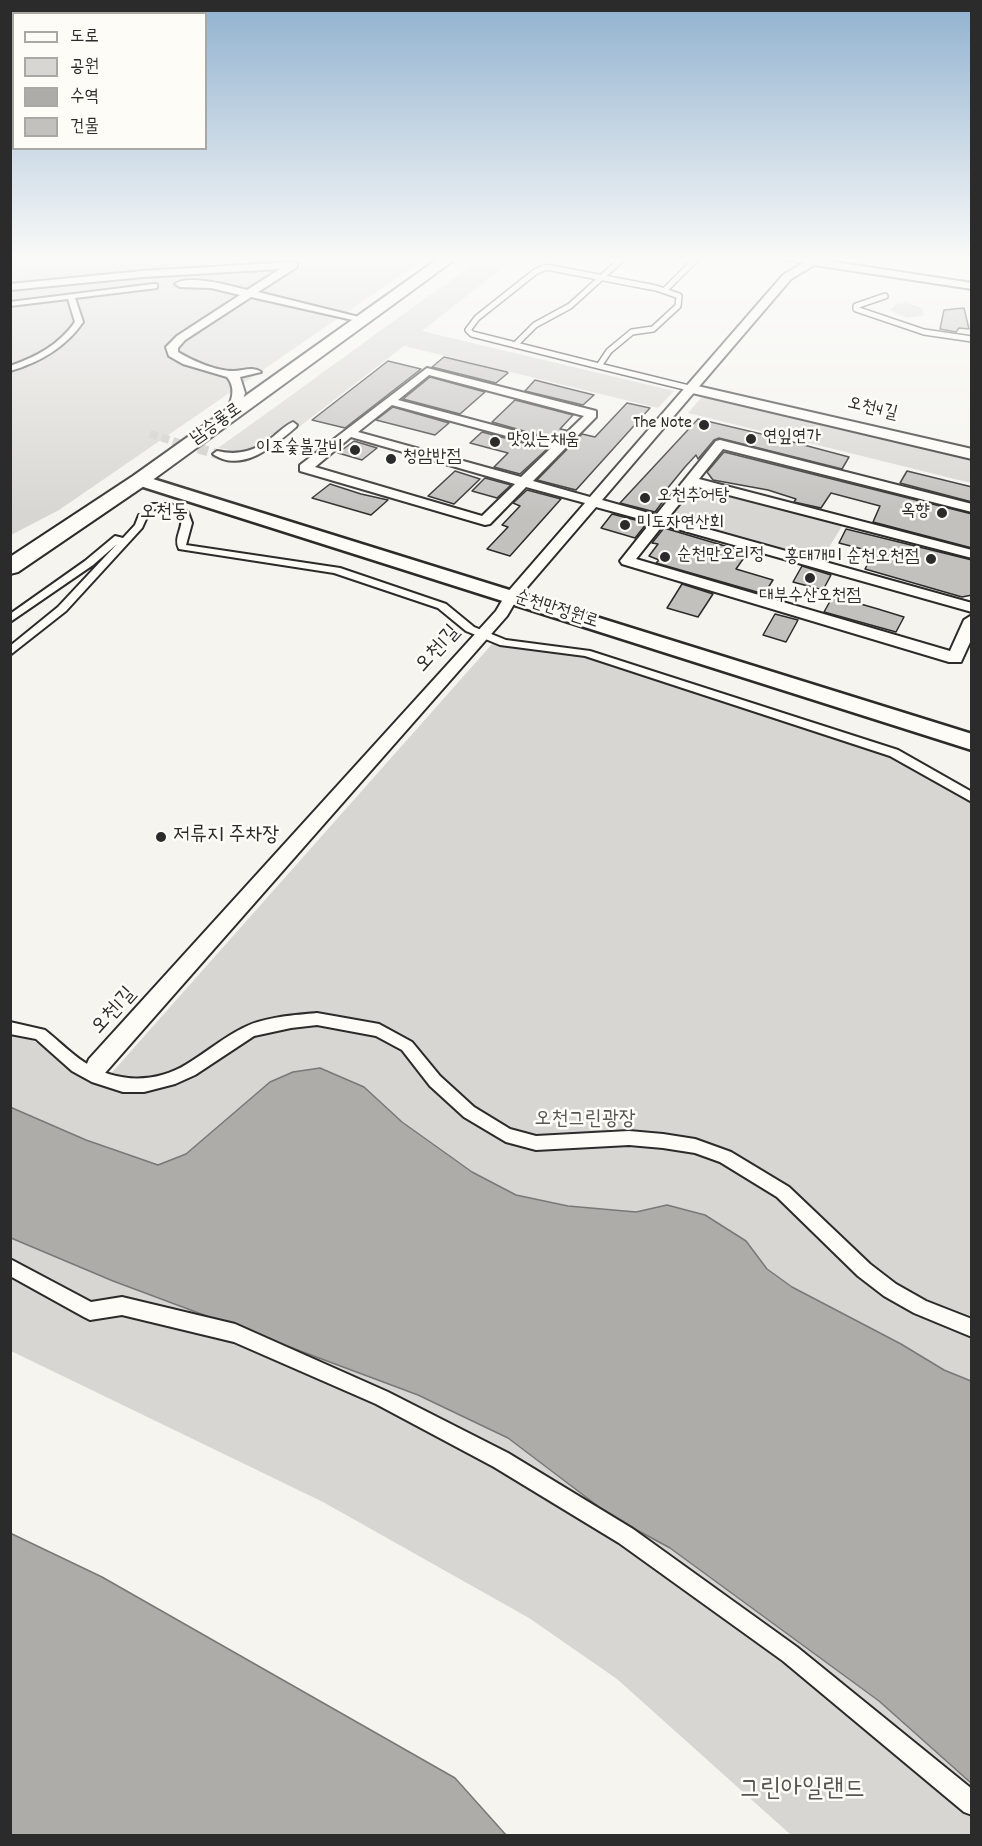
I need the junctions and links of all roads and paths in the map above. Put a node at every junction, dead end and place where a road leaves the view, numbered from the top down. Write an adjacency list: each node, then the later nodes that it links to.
1 (60, 344): 9 (street)
2 (175, 344): 11 (street)
3 (332, 344): 14 (main road, 남승룡로)
4 (512, 344): 7 (lane)
5 (617, 344): 8 (lane)
6 (730, 344): 12 (street, 오천1길)
7 (515, 345): 8 (lane)
8 (599, 366): 12 (lane)
9 (10, 369)
10 (255, 372): 11 (street)
11 (231, 375): 14 (street)
12 (693, 388): 19 (street, 오천4길); 23 (street, 오천1길)
13 (390, 401): 16 (street); 17 (street); 17 (street)
14 (232, 414): 20 (main road, 남승룡로)
15 (293, 425): 18 (street)
16 (349, 433): 22 (street); 22 (street)
17 (559, 446): 22 (street)
18 (217, 454)
19 (972, 454)
20 (140, 480): 28 (main road, 남승룡로); 29 (main road, 순천만정원로)
21 (691, 481): 24 (street); 26 (street); 27 (street)
22 (524, 482): 23 (street)
23 (592, 501): 26 (street); 29 (street, 오천1길)
24 (972, 508)
25 (142, 517): 31 (street); 33 (street); 34 (street)
26 (659, 520): 30 (street); 32 (street)
27 (972, 554)
28 (10, 567)
29 (511, 597): 33 (street, 오천1길); 35 (main road, 순천만정원로)
30 (972, 608)
31 (10, 619)
32 (972, 620)
33 (482, 636): 36 (street); 38 (street, 오천1길)
34 (10, 652)
35 (972, 742)
36 (972, 798)
37 (10, 1028): 40 (street)
38 (98, 1066)
39 (10, 1267): 41 (street)
40 (972, 1328)
41 (972, 1804)

